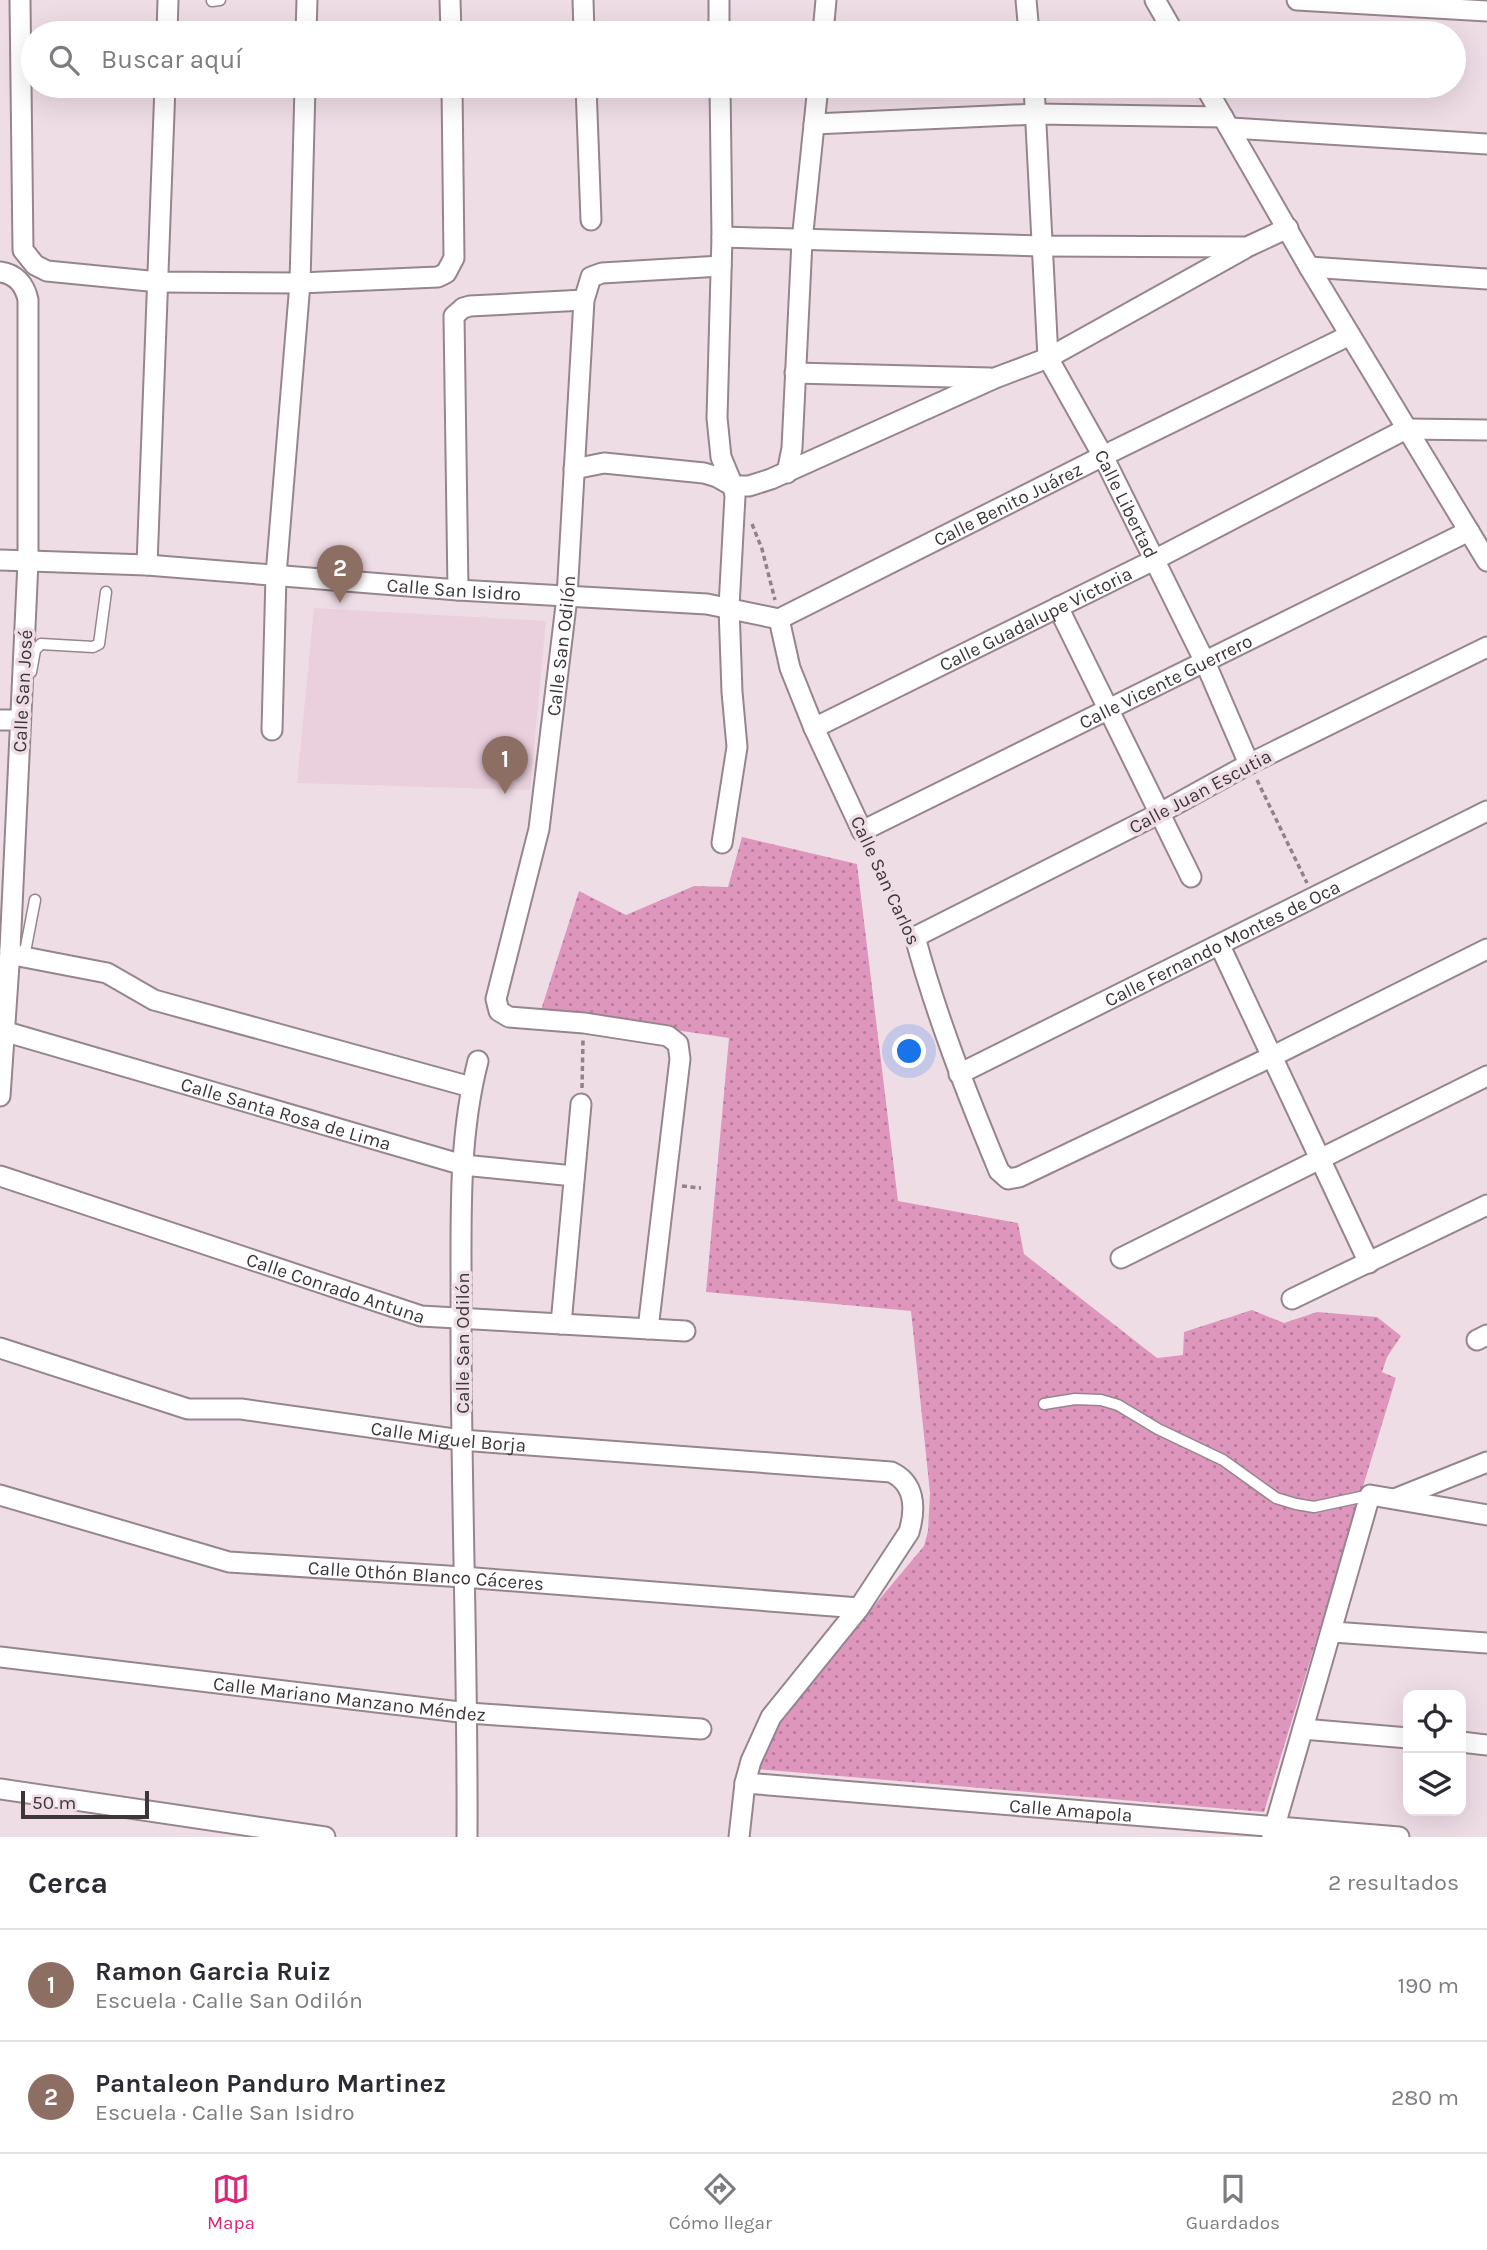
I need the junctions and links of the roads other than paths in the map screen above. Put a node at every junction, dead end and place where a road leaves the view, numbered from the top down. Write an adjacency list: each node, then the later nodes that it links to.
1 (20, 0): 20 (street)
2 (168, 0): 12 (street)
3 (307, 0): 13 (street)
4 (450, 0): 14 (street)
5 (583, 0): 15 (street)
6 (719, 0): 16 (street)
7 (826, 0): 17 (street)
8 (1026, 0): 18 (street)
9 (1155, 0): 19 (street)
10 (1297, 0): 11 (street)
11 (1487, 11)
12 (167, 21)
13 (306, 21)
14 (451, 21)
15 (584, 21)
16 (719, 21)
17 (824, 21)
18 (1028, 21)
19 (1167, 21)
20 (21, 81)
21 (21, 98): 44 (street)
22 (165, 98): 44 (street)
23 (305, 98): 45 (street)
24 (452, 98): 45 (street)
25 (586, 98): 34 (street)
26 (720, 98): 36 (street)
27 (817, 98): 32 (street)
28 (1035, 98): 30 (street, Calle Libertad)
29 (1212, 98): 31 (street)
30 (1037, 114): 31 (street); 32 (street); 38 (street, Calle Libertad)
31 (1227, 123): 33 (street); 35 (street)
32 (814, 124): 37 (street)
33 (1487, 144)
34 (590, 220)
35 (1288, 228): 39 (street); 41 (street)
36 (722, 237): 37 (street); 40 (street)
37 (802, 241): 38 (street); 49 (street)
38 (1041, 246): 39 (street); 48 (street, Calle Libertad)
39 (1247, 247): 48 (street)
40 (721, 267): 46 (street, Calle San Odilón); 56 (street)
41 (1309, 267): 43 (street); 47 (street)
42 (0, 272): 61 (street, Calle San José)
43 (1487, 279)
44 (159, 282): 45 (street); 62 (street)
45 (300, 283): 63 (street)
46 (584, 300): 54 (street, Calle San Odilón); 64 (street)
47 (1350, 335): 51 (street); 53 (street, Calle Benito Juárez)
48 (1048, 358): 50 (street); 53 (street, Calle Libertad)
49 (795, 373): 50 (street); 55 (street)
50 (995, 378): 55 (street)
51 (1406, 429): 52 (street, Calle Guadalupe Victoria); 57 (street); 59 (street, Calle Guadalupe Victoria)
52 (1487, 430)
53 (1103, 456): 59 (street, Calle Libertad); 69 (street, Calle Benito Juárez)
54 (574, 469): 56 (street); 66 (street, Calle San Odilón)
55 (787, 473): 56 (street)
56 (734, 491): 67 (street)
57 (1469, 531): 60 (street); 71 (street, Calle Vicente Guerrero)
58 (0, 560): 61 (street, Calle San Isidro)
59 (1154, 560): 68 (street, Calle Guadalupe Victoria); 71 (street, Calle Libertad)
60 (1487, 561)
61 (28, 562): 62 (street, Calle San Isidro); 74 (street, Calle San José)
62 (146, 565): 63 (street, Calle San Isidro)
63 (275, 575): 64 (street, Calle San Isidro); 76 (street)
64 (458, 590): 66 (street, Calle San Isidro)
65 (106, 592): 74 (lane)
66 (567, 597): 67 (street, Calle San Isidro); 106 (street, Calle San Odilón)
67 (729, 607): 69 (street, Calle San Isidro); 81 (street)
68 (1058, 607): 72 (street); 75 (street, Calle Guadalupe Victoria)
69 (767, 616): 75 (street, Calle San Carlos)
70 (1487, 647): 77 (street, Calle Juan Escutia)
71 (1205, 662): 72 (street, Calle Vicente Guerrero); 77 (street, Calle Libertad)
72 (1110, 710): 79 (street); 80 (street, Calle Vicente Guerrero)
73 (0, 720): 74 (street)
74 (20, 720): 87 (street, Calle San José)
75 (814, 728): 80 (street, Calle San Carlos)
76 (272, 730)
77 (1250, 764): 79 (street, Calle Juan Escutia)
78 (1487, 811): 85 (street, Calle Fernando Montes de Oca)
79 (1160, 813): 82 (street); 84 (street, Calle Juan Escutia)
80 (862, 831)
81 (722, 843)
82 (1191, 877)
83 (35, 900): 87 (lane)
84 (915, 937): 91 (street, Calle San Carlos)
85 (1220, 946): 89 (street); 91 (street, Calle Fernando Montes de Oca)
86 (1487, 948): 89 (street)
87 (17, 954): 88 (street, Calle San José); 93 (street)
88 (2, 1031): 94 (street, Calle San José); 97 (street, Calle Santa Rosa de Lima)
89 (1270, 1057): 91 (street, Calle San Carlos); 96 (street)
90 (478, 1061): 93 (street, Calle San Odilón)
91 (959, 1074)
92 (1487, 1076): 96 (street)
93 (471, 1087): 97 (street, Calle San Odilón)
94 (0, 1096)
95 (581, 1104): 99 (street)
96 (1321, 1159): 101 (street); 102 (street)
97 (463, 1165): 99 (street, Calle Santa Rosa de Lima); 104 (street, Calle San Odilón)
98 (0, 1176): 104 (street, Calle Conrado Antuna)
99 (574, 1176): 105 (street)
100 (1487, 1205): 102 (street)
101 (1121, 1258)
102 (1369, 1264): 103 (street)
103 (1293, 1299)
104 (461, 1319): 105 (street, Calle Conrado Antuna); 110 (street, Calle San Odilón)
105 (561, 1324): 106 (street, Calle Conrado Antuna)
106 (648, 1329): 107 (street, Calle Conrado Antuna)
107 (685, 1331)
108 (0, 1348): 110 (street, Calle Miguel Borja)
109 (1044, 1404): 113 (lane)
110 (461, 1440): 116 (street, Calle San Odilón); 117 (street, Calle Miguel Borja)
111 (1487, 1462): 114 (street)
112 (0, 1495): 116 (street, Calle Othón Blanco Cáceres)
113 (1370, 1495): 114 (street); 118 (street)
114 (1396, 1499): 115 (street)
115 (1487, 1515)
116 (463, 1577): 117 (street, Calle Othón Blanco Cáceres); 121 (street, Calle San Odilón)
117 (859, 1608): 127 (street)
118 (1333, 1632): 119 (street); 123 (street)
119 (1487, 1643)
120 (0, 1657): 121 (street, Calle Mariano Manzano Méndez)
121 (468, 1713): 122 (street, Calle Mariano Manzano Méndez); 131 (street, Calle San Odilón)
122 (701, 1729)
123 (1303, 1729): 124 (street); 129 (street)
124 (1403, 1738)
125 (1466, 1743): 126 (street)
126 (1487, 1745)
127 (745, 1783): 129 (street, Calle Amapola); 132 (street)
128 (0, 1789): 130 (street)
129 (1273, 1832): 133 (street, Calle Amapola)
130 (325, 1837)
131 (467, 1837)
132 (738, 1837)
133 (1399, 1837)

